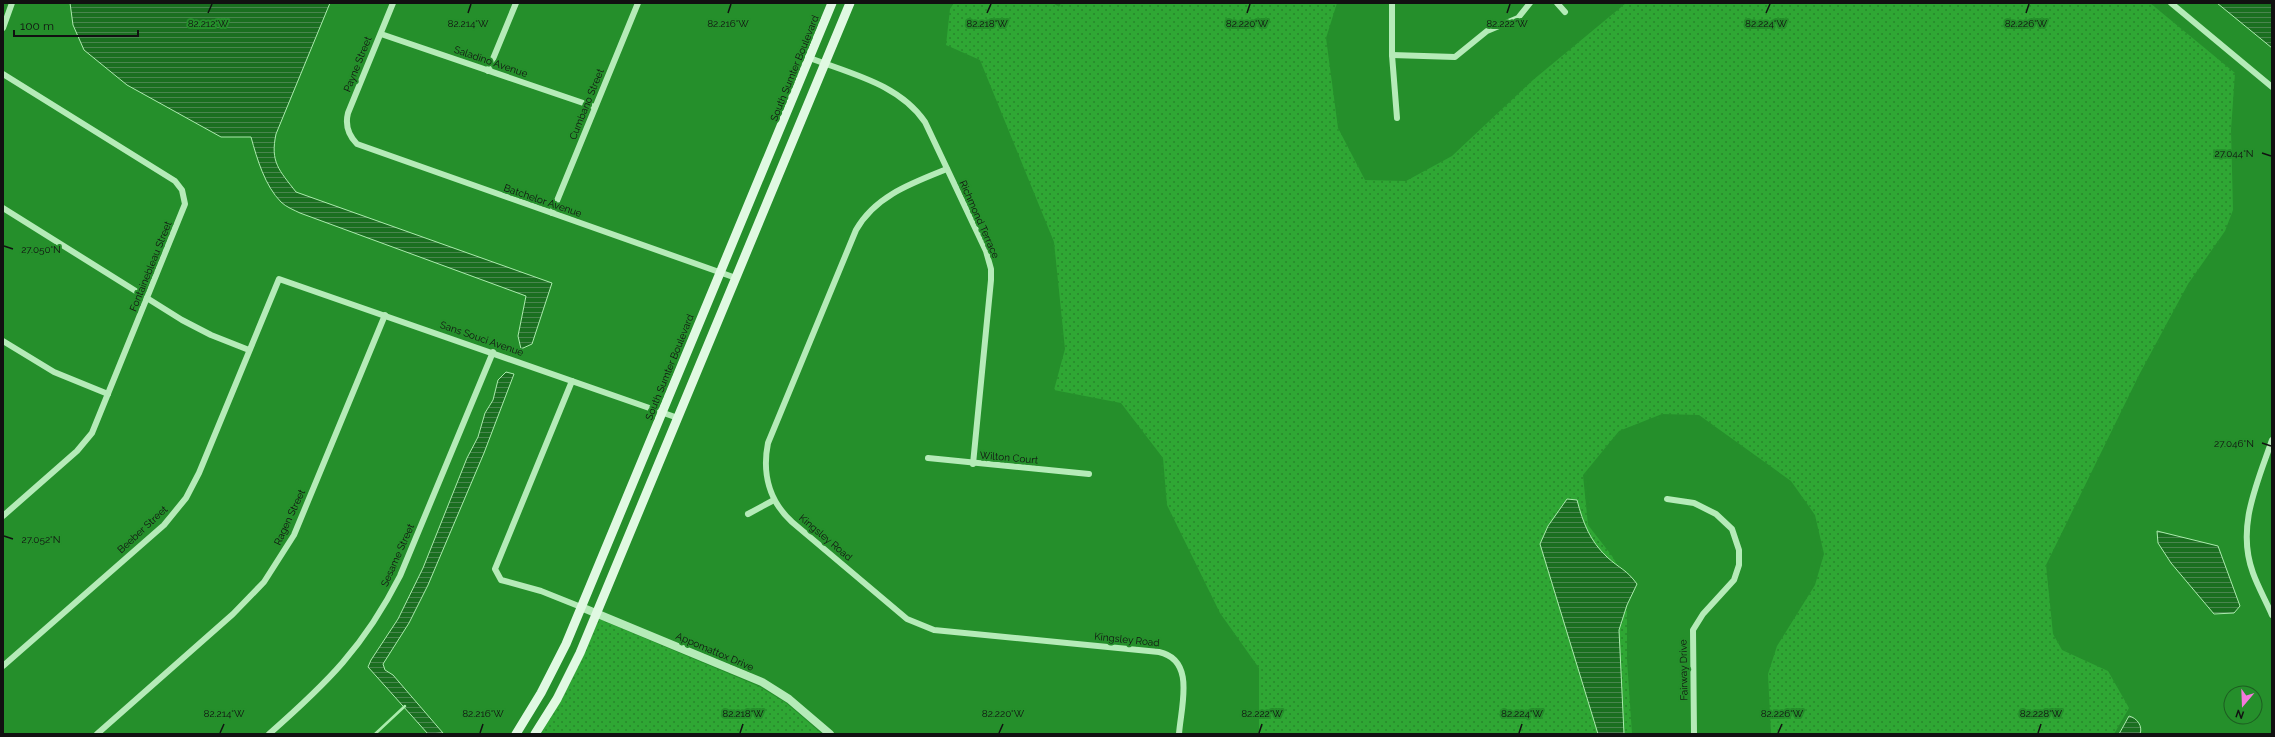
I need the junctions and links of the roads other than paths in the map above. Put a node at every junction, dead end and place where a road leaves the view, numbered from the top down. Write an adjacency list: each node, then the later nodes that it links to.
1 (12, 3): 12 (street)
2 (393, 3): 13 (street, Payne Street)
3 (516, 3): 17 (street)
4 (638, 3): 20 (street, Cumbano Street)
5 (832, 3): 15 (main road, South Sumter Boulevard)
6 (850, 3): 16 (main road)
7 (1392, 3): 14 (street)
8 (1530, 3): 14 (street)
9 (1557, 3): 11 (street)
10 (2171, 3): 19 (street)
11 (1565, 12)
12 (3, 28)
13 (381, 34): 17 (street, Saladino Avenue); 22 (street, Payne Street)
14 (1392, 54): 21 (street)
15 (810, 58): 16 (street, Richmond Terrace); 26 (main road, South Sumter Boulevard)
16 (825, 64): 23 (street, Richmond Terrace); 27 (main road)
17 (488, 71): 20 (street, Saladino Avenue)
18 (3, 74): 29 (street, Fontainebleau Street)
19 (2272, 87)
20 (595, 107): 25 (street, Cumbano Street)
21 (1397, 118)
22 (349, 134): 25 (street, Batchelor Avenue)
23 (947, 169): 40 (street, Richmond Terrace); 43 (street, Kingsley Road)
24 (3, 208): 29 (street)
25 (552, 213): 26 (street, Batchelor Avenue)
26 (720, 272): 27 (street, Batchelor Avenue); 36 (main road, South Sumter Boulevard)
27 (736, 278): 37 (main road)
28 (279, 279): 30 (street, Sans Souci Avenue); 32 (street, Beeber Street)
29 (148, 298): 32 (street); 35 (street, Fontainebleau Street)
30 (385, 315): 33 (street, Sans Souci Avenue); 50 (street, Ragen Street)
31 (4, 342): 35 (street)
32 (249, 350): 49 (street, Beeber Street)
33 (493, 352): 34 (street, Sans Souci Avenue); 51 (street, Sesame Street)
34 (572, 380): 36 (street, Sans Souci Avenue); 46 (street)
35 (108, 394): 45 (street, Fontainebleau Street)
36 (662, 413): 37 (street, Sans Souci Avenue); 46 (main road, South Sumter Boulevard)
37 (678, 418): 47 (main road)
38 (2272, 440): 48 (street)
39 (928, 458): 40 (street, Wilton Court)
40 (973, 464): 41 (street, Wilton Court)
41 (1089, 474)
42 (1667, 499): 56 (street, Fairway Drive)
43 (774, 500): 44 (street); 55 (street, Kingsley Road)
44 (748, 514)
45 (3, 516)
46 (581, 607): 47 (street, Appomattox Drive); 52 (main road, South Sumter Boulevard)
47 (597, 612): 53 (main road); 54 (street, Appomattox Drive)
48 (2272, 615)
49 (3, 666)
50 (97, 734)
51 (268, 734)
52 (516, 734)
53 (535, 734)
54 (830, 734)
55 (1179, 734)
56 (1694, 734)

